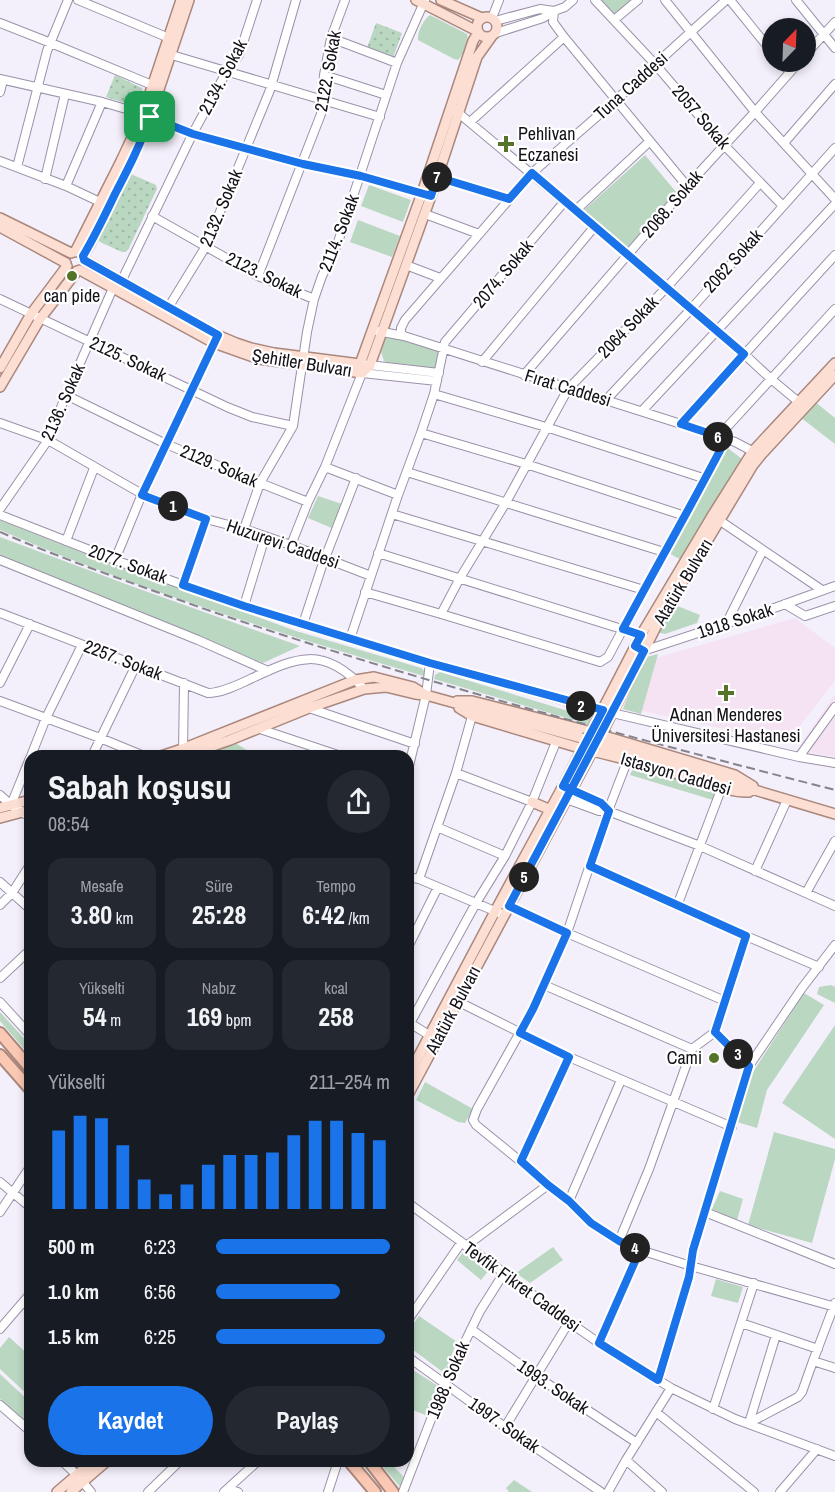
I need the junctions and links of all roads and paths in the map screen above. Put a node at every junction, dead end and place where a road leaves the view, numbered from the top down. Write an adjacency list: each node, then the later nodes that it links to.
1 (68, 0): 30 (street)
2 (78, 0): 27 (street)
3 (181, 0): 27 (main road)
4 (189, 0): 33 (main road)
5 (257, 0): 36 (street, 2134. Sokak)
6 (296, 0): 40 (street, 2132. Sokak)
7 (345, 0): 28 (street, 2122. Sokak)
8 (441, 0): 18 (main road)
9 (499, 0): 18 (street)
10 (573, 0): 17 (street)
11 (595, 0): 19 (street, 2057 Sokak)
12 (638, 0): 19 (street)
13 (664, 0): 23 (street)
14 (728, 0): 23 (street, Tuna Caddesi); 29 (street)
15 (796, 0): 25 (street)
16 (421, 1): 22 (main road); 34 (street, 2114. Sokak)
17 (554, 11): 18 (street); 24 (street); 26 (street)
18 (490, 19): 22 (main road); 24 (main road)
19 (614, 20): 35 (street, 2057 Sokak)
20 (835, 22): 25 (street)
21 (0, 23): 30 (street)
22 (478, 32): 24 (main road); 50 (main road)
23 (691, 32): 35 (street, Tuna Caddesi); 51 (street)
24 (494, 34): 50 (main road)
25 (824, 34): 31 (street); 32 (street)
26 (564, 37): 48 (street); 54 (street)
27 (169, 38): 33 (main road)
28 (331, 38): 34 (street); 38 (street, 2122. Sokak)
29 (762, 40)
30 (51, 43): 42 (street); 43 (street)
31 (816, 43)
32 (835, 48)
33 (168, 54): 36 (street); 42 (main road); 52 (main road)
34 (397, 63): 46 (street, 2114. Sokak)
35 (655, 64): 48 (street, Tuna Caddesi); 58 (street, 2057 Sokak)
36 (226, 71): 40 (street); 55 (street, 2134. Sokak)
37 (789, 72): 51 (street, 2068. Sokak)
38 (324, 75): 46 (street); 47 (street, 2122. Sokak)
39 (2, 80): 43 (street); 44 (street)
40 (272, 84): 47 (street); 59 (street, 2132. Sokak)
41 (835, 84): 57 (street)
42 (152, 85): 52 (main road)
43 (38, 88): 45 (street); 63 (street)
44 (0, 92)
45 (65, 94): 49 (street); 68 (street)
46 (386, 95): 53 (street, 2114. Sokak)
47 (322, 100): 53 (street); 62 (street, 2122. Sokak)
48 (616, 100): 56 (street); 64 (street, Tuna Caddesi)
49 (102, 102): 52 (street); 70 (street)
50 (454, 109): 54 (street); 67 (main road); 72 (main road)
51 (755, 112): 57 (street); 58 (street, 2068. Sokak)
52 (146, 116): 55 (street); 75 (main road); 88 (main road)
53 (380, 117): 66 (street, 2114. Sokak)
54 (470, 122): 64 (street)
55 (193, 134): 59 (street); 80 (street, 2134. Sokak)
56 (650, 141): 71 (street); 78 (street)
57 (784, 143): 65 (street)
58 (724, 145): 69 (street, 2057 Sokak); 71 (street, 2068. Sokak)
59 (247, 148): 62 (street); 85 (street, 2132. Sokak)
60 (835, 148): 65 (street, 2062 Sokak)
61 (0, 160): 63 (street)
62 (303, 164): 66 (street); 91 (street, 2122. Sokak)
63 (17, 167): 68 (street)
64 (532, 173): 73 (street, Tuna Caddesi); 74 (street)
65 (811, 175): 76 (street); 77 (street, 2062 Sokak)
66 (361, 176): 72 (street); 95 (street, 2114. Sokak)
67 (437, 177): 72 (main road); 73 (street)
68 (45, 179): 70 (street)
69 (760, 183): 77 (street, 2057 Sokak); 94 (street, 2064 Sokak)
70 (66, 186): 75 (street)
71 (687, 186): 86 (street, 2068. Sokak)
72 (426, 195): 79 (main road); 102 (main road)
73 (509, 199): 84 (street, Tuna Caddesi)
74 (565, 201): 78 (street); 106 (street, 2074. Sokak)
75 (100, 202): 88 (main road)
76 (835, 202): 101 (street)
77 (783, 206): 98 (street, 2062 Sokak)
78 (576, 210): 82 (street)
79 (425, 214): 84 (street); 90 (main road)
80 (152, 216): 85 (street, 2123. Sokak); 93 (street, 2134. Sokak)
81 (0, 218): 88 (main road, Şehitler Bulvarı)
82 (596, 226): 86 (street); 109 (street)
83 (0, 227): 89 (main road, Şehitler Bulvarı)
84 (479, 234): 92 (street, Tuna Caddesi)
85 (206, 246): 91 (street, 2123. Sokak); 97 (street, 2132. Sokak)
86 (628, 255): 94 (street); 113 (street, 2068. Sokak)
87 (835, 255): 107 (street)
88 (78, 260): 89 (main road, Şehitler Bulvarı); 89 (main road); 93 (main road, Şehitler Bulvarı); 100 (main road)
89 (66, 265): 100 (main road)
90 (406, 265): 92 (street); 102 (main road)
91 (258, 276): 95 (street, 2123. Sokak)
92 (440, 278): 103 (street, Tuna Caddesi)
93 (117, 285): 97 (main road, Şehitler Bulvarı); 104 (main road, Şehitler Bulvarı); 105 (street, 2136. Sokak)
94 (667, 286): 98 (street); 119 (street, 2064 Sokak)
95 (314, 298): 108 (street, 2114. Sokak)
96 (0, 299): 100 (street, 2125. Sokak)
97 (168, 308): 104 (main road, Şehitler Bulvarı)
98 (692, 308): 101 (street); 122 (street, 2062 Sokak)
99 (835, 309): 116 (street)
100 (36, 316): 105 (street, 2125. Sokak); 111 (main road); 117 (main road)
101 (717, 330): 107 (street); 124 (street)
102 (377, 331): 103 (street, Fırat Caddesi); 112 (main road)
103 (404, 336): 106 (street, Fırat Caddesi)
104 (216, 339): 108 (main road, Şehitler Bulvarı); 118 (street)
105 (90, 341): 118 (street, 2125. Sokak); 120 (street, 2136. Sokak)
106 (444, 349): 109 (street, Fırat Caddesi); 115 (street)
107 (744, 354): 116 (street); 126 (street)
108 (303, 360): 112 (main road, Şehitler Bulvarı); 127 (street, 2114. Sokak)
109 (482, 362): 113 (street, Fırat Caddesi)
110 (835, 363): 123 (main road)
111 (0, 367)
112 (364, 368): 115 (street, Şehitler Bulvarı); 135 (street)
113 (524, 375): 119 (street, Fırat Caddesi)
114 (835, 375): 123 (main road)
115 (438, 377): 121 (street)
116 (771, 379): 123 (street); 130 (street)
117 (0, 387)
118 (192, 389): 127 (street, 2125. Sokak); 132 (street)
119 (568, 389): 122 (street, Fırat Caddesi); 128 (street, 2064 Sokak)
120 (66, 394): 131 (street, 2136. Sokak); 132 (street, 2129. Sokak)
121 (434, 394): 128 (street); 129 (street)
122 (606, 400): 124 (street, Fırat Caddesi)
123 (802, 404): 133 (main road, Atatürk Bulvarı)
124 (642, 411): 126 (street, Fırat Caddesi)
125 (0, 423): 131 (street, Huzurevi Caddesi)
126 (681, 424): 130 (street, Fırat Caddesi)
127 (293, 426): 140 (street)
128 (546, 427): 134 (street, 2064 Sokak); 139 (street)
129 (421, 433): 134 (street); 137 (street)
130 (722, 438): 133 (street, Fırat Caddesi); 139 (street)
131 (48, 440): 136 (street, Huzurevi Caddesi); 145 (street, 2136. Sokak)
132 (166, 444): 140 (street, 2129. Sokak); 141 (street)
133 (757, 453): 149 (main road, Atatürk Bulvarı)
134 (526, 464): 144 (street, 2064 Sokak); 148 (street)
135 (325, 466): 138 (street); 143 (street)
136 (94, 468): 141 (street, Huzurevi Caddesi); 153 (street)
137 (407, 472): 142 (street); 144 (street)
138 (356, 478): 142 (street); 159 (street)
139 (706, 478): 148 (street)
140 (260, 483): 143 (street, 2129. Sokak); 151 (street)
141 (142, 495): 150 (street, Huzurevi Caddesi); 161 (street)
142 (398, 495): 146 (street)
143 (308, 502): 155 (street)
144 (505, 504): 154 (street, 2064 Sokak); 157 (street)
145 (0, 509)
146 (392, 514): 154 (street); 158 (street)
147 (0, 515): 153 (street, 2077. Sokak)
148 (685, 516): 157 (street)
149 (716, 518): 156 (street); 178 (main road, Atatürk Bulvarı); 181 (main road, Atatürk Bulvarı)
150 (206, 519): 151 (street, Huzurevi Caddesi); 164 (street)
151 (244, 530): 152 (street, Huzurevi Caddesi)
152 (265, 537): 155 (street, Huzurevi Caddesi); 170 (street)
153 (66, 541): 161 (street, 2077. Sokak)
154 (483, 541): 163 (street, 2064 Sokak); 166 (street)
155 (291, 545): 159 (street, Huzurevi Caddesi)
156 (763, 550): 167 (street); 176 (street)
157 (664, 552): 166 (street)
158 (378, 554): 162 (street); 163 (street)
159 (325, 558): 162 (street, Huzurevi Caddesi); 175 (street)
160 (0, 560): 184 (street)
161 (115, 560): 164 (street, 2077. Sokak)
162 (371, 576): 168 (street)
163 (460, 578): 173 (street, 2064 Sokak); 177 (street)
164 (183, 585): 170 (street, 2077. Sokak)
165 (835, 586): 167 (street, 1918 Sokak)
166 (644, 590): 177 (street)
167 (822, 590): 169 (street, 1918 Sokak)
168 (365, 592): 173 (street); 179 (street)
169 (785, 604): 171 (street); 176 (street, 1918 Sokak)
170 (244, 606): 175 (street, 2077. Sokak)
171 (835, 606)
172 (0, 613): 174 (street, 2257. Sokak)
173 (441, 614): 177 (street)
174 (30, 624): 180 (street, 2257. Sokak); 186 (street)
175 (303, 624): 179 (street, 2077. Sokak)
176 (726, 624): 181 (street, 1918 Sokak)
177 (623, 629): 178 (street)
178 (641, 635): 181 (main road, Atatürk Bulvarı)
179 (350, 639): 182 (street, 2077. Sokak)
180 (82, 645): 183 (street, 2257. Sokak); 196 (street)
181 (639, 649): 194 (main road, Atatürk Bulvarı)
182 (430, 663): 189 (street); 194 (street, 2077. Sokak)
183 (136, 665): 187 (street, 2257. Sokak); 199 (street)
184 (268, 671): 185 (street, 2257. Sokak); 187 (street, 2257. Sokak)
185 (355, 680): 188 (street, 2257. Sokak); 189 (main road); 206 (main road)
186 (0, 683)
187 (184, 683): 205 (street)
188 (364, 689): 189 (main road); 193 (main road)
189 (426, 695): 191 (main road); 201 (street)
190 (0, 701): 196 (street)
191 (449, 702): 195 (main road, Istasyon Caddesi); 198 (main road, bridge); 198 (main road)
192 (835, 707): 211 (street)
193 (309, 708): 197 (main road); 201 (street)
194 (607, 711): 198 (main road, Atatürk Bulvarı); 211 (street, 2077. Sokak)
195 (472, 716): 200 (main road, Istasyon Caddesi); 215 (street)
196 (46, 718): 199 (street); 202 (street)
197 (260, 729): 207 (main road); 208 (street)
198 (598, 737): 210 (main road, Atatürk Bulvarı); 218 (main road)
199 (100, 738): 203 (street); 204 (street)
200 (556, 742): 210 (main road, Istasyon Caddesi); 223 (street)
201 (415, 744): 209 (street)
202 (33, 750)
203 (95, 750)
204 (129, 750)
205 (183, 750)
206 (192, 750)
207 (195, 750)
208 (322, 750)
209 (413, 750)
210 (588, 750): 212 (main road, Istasyon Caddesi); 217 (main road, Atatürk Bulvarı)
211 (799, 757): 213 (street, 2077. Sokak)
212 (628, 759): 216 (main road, Istasyon Caddesi); 227 (street)
213 (835, 763)
214 (24, 772): 224 (street)
215 (456, 773): 223 (street); 232 (street)
216 (722, 787): 218 (main road, Istasyon Caddesi); 234 (street)
217 (567, 788): 220 (main road, Atatürk Bulvarı); 227 (street)
218 (760, 791): 221 (main road)
219 (0, 795): 224 (street)
220 (562, 798): 226 (main road); 227 (street); 250 (main road, Atatürk Bulvarı)
221 (787, 800): 230 (main road); 237 (street)
222 (24, 802): 224 (main road)
223 (532, 802): 226 (main road); 235 (street)
224 (11, 805): 225 (main road); 228 (street)
225 (0, 808)
226 (551, 810): 250 (main road)
227 (609, 811): 234 (street); 236 (street)
228 (24, 812)
229 (24, 814): 231 (main road)
230 (835, 814)
231 (0, 818)
232 (437, 827): 235 (street); 240 (street)
233 (835, 841): 244 (street)
234 (700, 846): 237 (street); 248 (street)
235 (505, 856): 245 (street)
236 (590, 866): 248 (street); 251 (street)
237 (755, 871): 244 (street)
238 (24, 874): 243 (street)
239 (414, 878): 240 (street)
240 (419, 879): 242 (street)
241 (0, 882): 243 (street)
242 (438, 887): 245 (street); 252 (street)
243 (12, 893): 246 (street); 247 (street)
244 (806, 893): 249 (street)
245 (476, 903): 250 (street); 262 (street)
246 (24, 904)
247 (0, 905)
248 (677, 906): 253 (street)
249 (835, 906)
250 (502, 908): 251 (street); 259 (main road, Atatürk Bulvarı)
251 (567, 933): 258 (street); 260 (street)
252 (414, 935)
253 (746, 936): 256 (street); 260 (street)
254 (835, 945): 256 (street)
255 (24, 956): 257 (street)
256 (819, 966): 274 (street)
257 (0, 978)
258 (544, 985): 267 (street); 269 (street)
259 (453, 999): 267 (street); 268 (main road, Atatürk Bulvarı); 277 (main road, Atatürk Bulvarı)
260 (725, 1001): 265 (street)
261 (0, 1002): 263 (street)
262 (414, 1015)
263 (24, 1026)
264 (414, 1027): 268 (street)
265 (715, 1032): 269 (street); 274 (street)
266 (0, 1033): 272 (highway)
267 (520, 1033): 271 (street); 280 (street)
268 (429, 1035): 273 (main road, Atatürk Bulvarı)
269 (692, 1049): 278 (street)
270 (0, 1055): 276 (highway)
271 (569, 1057): 275 (street); 280 (street)
272 (24, 1061)
273 (414, 1064)
274 (749, 1066): 279 (street)
275 (621, 1080): 278 (street); 285 (street)
276 (24, 1082)
277 (414, 1082)
278 (673, 1102): 279 (street); 290 (street)
279 (732, 1127): 289 (street)
280 (521, 1161): 283 (street)
281 (24, 1176): 284 (street)
282 (0, 1182): 284 (street)
283 (548, 1185): 285 (street); 291 (street)
284 (13, 1192): 286 (street); 288 (street)
285 (569, 1201): 290 (street)
286 (24, 1202)
287 (414, 1207): 291 (street, Tevfik Fikret Caddesi)
288 (0, 1212)
289 (705, 1212): 293 (street); 294 (street)
290 (619, 1241): 292 (street)
291 (464, 1244): 295 (street, Tevfik Fikret Caddesi); 299 (street)
292 (640, 1250): 294 (street); 305 (street)
293 (835, 1264)
294 (691, 1266): 296 (street); 311 (street)
295 (504, 1273): 300 (street, Tevfik Fikret Caddesi); 303 (street, 1988. Sokak)
296 (754, 1283): 298 (street); 301 (street)
297 (23, 1302): 302 (street)
298 (834, 1306): 306 (street)
299 (414, 1312)
300 (569, 1322): 305 (street, Tevfik Fikret Caddesi); 310 (street)
301 (741, 1323): 304 (street); 315 (street)
302 (0, 1329)
303 (471, 1329): 310 (street, 1993. Sokak); 312 (street, 1988. Sokak)
304 (776, 1335): 306 (street); 317 (street)
305 (599, 1343): 311 (street, Tevfik Fikret Caddesi)
306 (818, 1349): 308 (street)
307 (414, 1361): 312 (street, 1997. Sokak)
308 (813, 1361): 309 (street); 317 (street)
309 (835, 1368)
310 (536, 1376): 319 (street); 320 (street, 1993. Sokak)
311 (658, 1380): 313 (street, Tevfik Fikret Caddesi)
312 (445, 1383): 319 (street, 1997. Sokak); 324 (street, 1988. Sokak)
313 (671, 1388): 315 (street, Tevfik Fikret Caddesi); 316 (street)
314 (0, 1405): 318 (street)
315 (713, 1409): 317 (street, Tevfik Fikret Caddesi)
316 (656, 1412): 320 (street); 348 (street)
317 (749, 1424): 321 (street, Tevfik Fikret Caddesi)
318 (24, 1425)
319 (505, 1427): 345 (street, 1997. Sokak)
320 (637, 1443): 323 (street)
321 (817, 1449): 322 (street, Tevfik Fikret Caddesi); 349 (street)
322 (835, 1456)
323 (626, 1460): 346 (street); 347 (street)
324 (414, 1463)
325 (68, 1467): 334 (street)
326 (88, 1467): 334 (main road)
327 (97, 1467): 334 (main road)
328 (174, 1467): 339 (street)
329 (251, 1467): 335 (street)
330 (336, 1467): 341 (street)
331 (354, 1467): 342 (highway)
332 (374, 1467): 343 (highway)
333 (413, 1467): 344 (street, 1988. Sokak)
334 (79, 1478): 336 (main road); 337 (main road); 338 (street)
335 (226, 1490): 340 (street)
336 (57, 1492)
337 (70, 1492)
338 (91, 1492)
339 (148, 1492)
340 (238, 1492)
341 (328, 1492)
342 (375, 1492)
343 (393, 1492)
344 (403, 1492)
345 (601, 1492)
346 (608, 1492)
347 (662, 1492)
348 (754, 1492)
349 (780, 1492)

